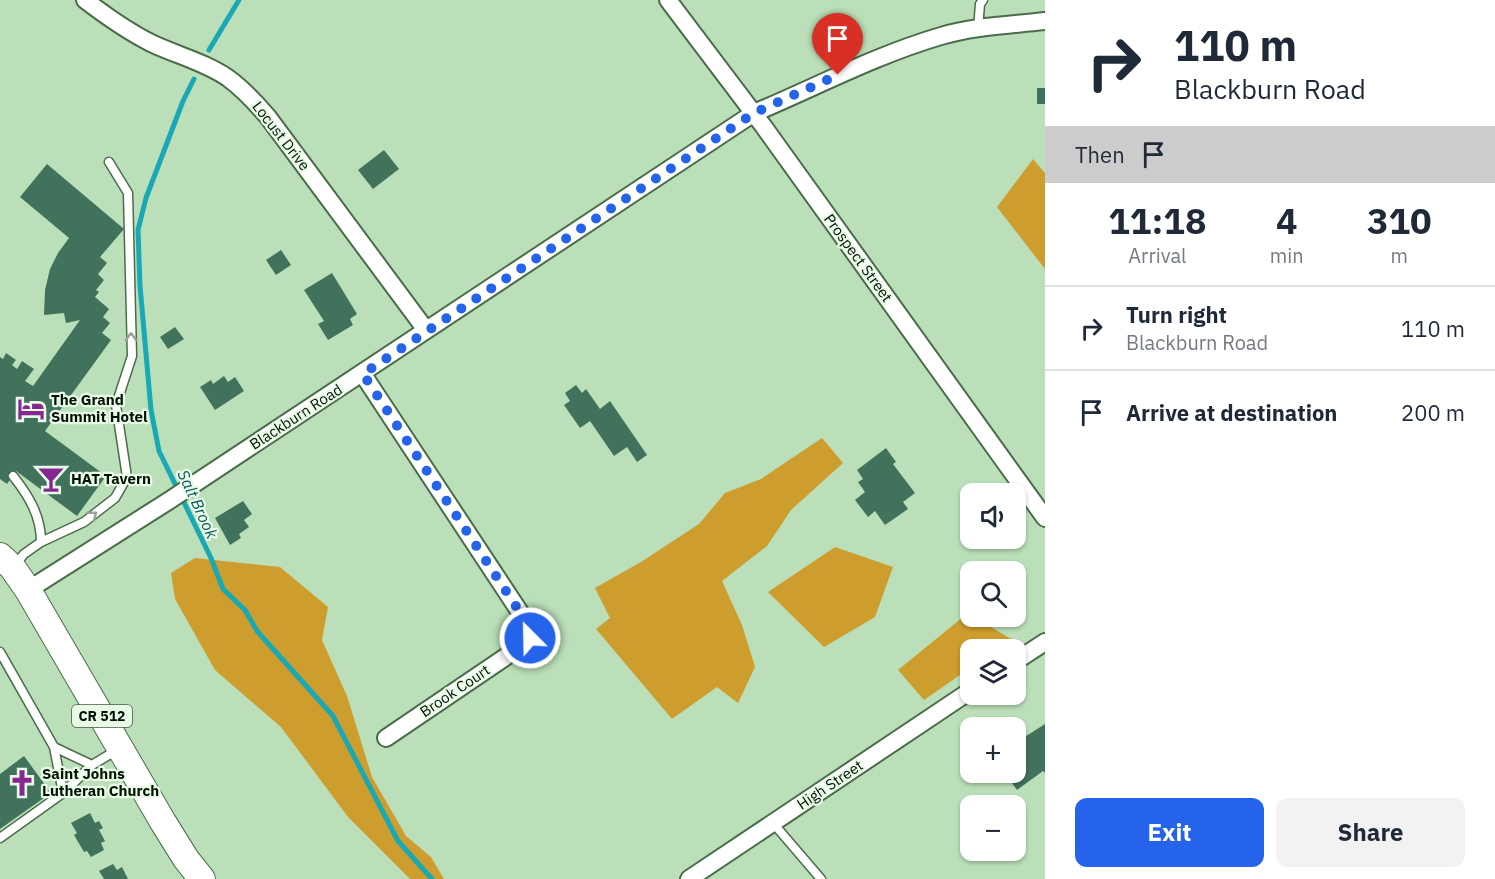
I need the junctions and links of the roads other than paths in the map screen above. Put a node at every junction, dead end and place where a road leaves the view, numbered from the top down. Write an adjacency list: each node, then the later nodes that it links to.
1 (84, 0): 8 (street, Locust Drive)
2 (668, 0): 6 (street, Prospect Street)
3 (983, 0): 5 (lane)
4 (1045, 21): 5 (street, Blackburn Road)
5 (978, 29): 6 (street, Blackburn Road)
6 (754, 113): 8 (street, Blackburn Road); 11 (street, Prospect Street)
7 (109, 162): 12 (lane, one-way to 7)
8 (426, 330): 9 (street, Blackburn Road)
9 (363, 374): 14 (street, Blackburn Road); 19 (street, Brook Court)
10 (13, 476): 12 (lane)
11 (1045, 518)
12 (41, 542): 13 (lane)
13 (6, 562): 14 (main road, CR 512)
14 (28, 590): 21 (main road, CR 512)
15 (1045, 642): 17 (street)
16 (0, 652): 20 (lane)
17 (1026, 654)
18 (960, 698): 24 (street, High Street)
19 (386, 738)
20 (54, 747): 22 (lane); 23 (lane)
21 (121, 748): 22 (lane); 26 (main road, CR 512)
22 (92, 765): 23 (lane)
23 (63, 793): 25 (lane)
24 (773, 823): 27 (street, High Street); 28 (lane)
25 (0, 838)
26 (202, 879)
27 (689, 879)
28 (821, 879)

